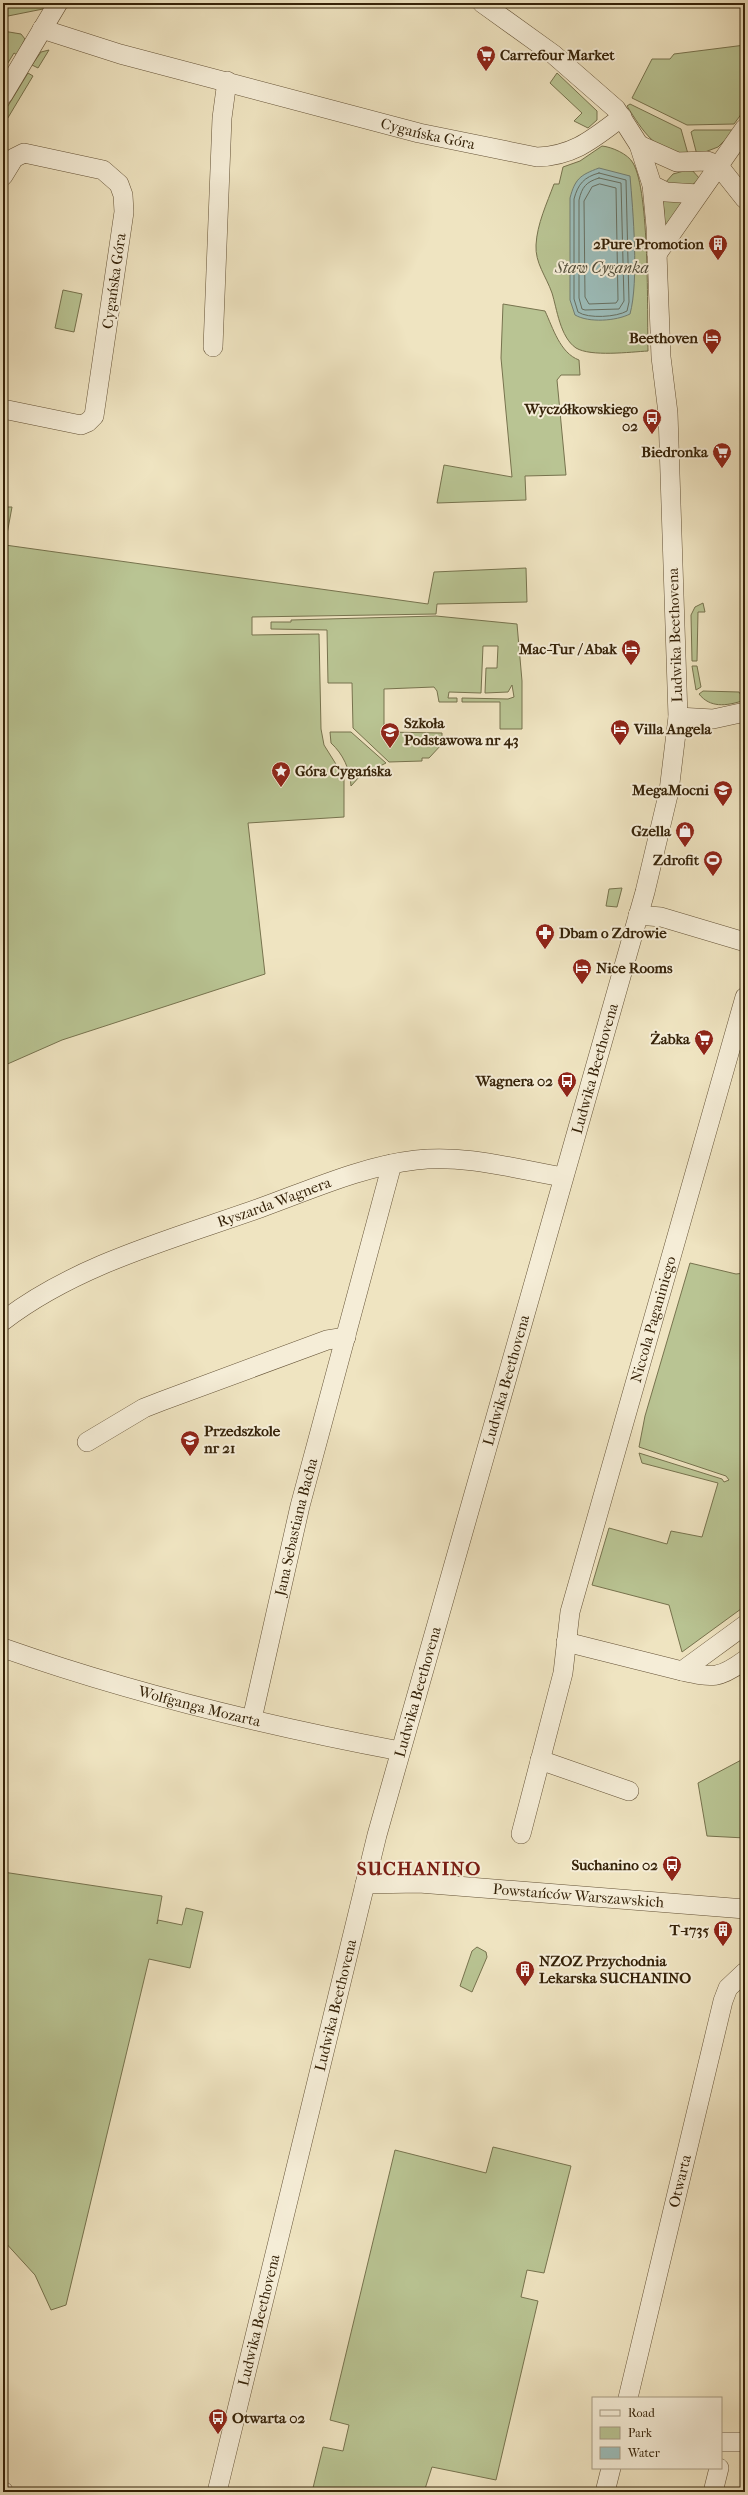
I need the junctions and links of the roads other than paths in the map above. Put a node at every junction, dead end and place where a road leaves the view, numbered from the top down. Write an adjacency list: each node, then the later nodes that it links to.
1 (58, 3): 3 (street)
2 (482, 3): 6 (street)
3 (42, 29): 4 (street, Cygańska Góra); 5 (street)
4 (227, 80): 6 (street, Cygańska Góra); 16 (street)
5 (3, 95)
6 (622, 117): 8 (street)
7 (745, 128): 10 (street)
8 (639, 145): 9 (street); 12 (street)
9 (677, 162): 10 (street); 12 (street)
10 (718, 165): 13 (street); 14 (street)
11 (3, 176): 17 (street, Cygańska Góra)
12 (652, 185): 13 (street); 15 (street)
13 (698, 194): 15 (street)
14 (745, 199)
15 (658, 254): 19 (street, Ludwika Beethovena)
16 (213, 347)
17 (3, 409)
18 (745, 712): 19 (street)
19 (678, 717): 20 (street, Ludwika Beethovena)
20 (638, 916): 21 (street); 24 (street, Ludwika Beethovena)
21 (745, 942)
22 (745, 997): 29 (street, Niccola Paganiniego)
23 (392, 1164): 24 (street, Ryszarda Wagnera); 25 (street, Ryszarda Wagnera); 26 (street, Jana Sebastiana Bacha)
24 (563, 1177): 34 (street, Ludwika Beethovena)
25 (3, 1321)
26 (346, 1337): 27 (street); 33 (street, Jana Sebastiana Bacha)
27 (87, 1442)
28 (745, 1625): 32 (street)
29 (566, 1642): 32 (street); 35 (street, Niccola Paganiniego)
30 (3, 1648): 33 (street, Wolfganga Mozarta)
31 (745, 1660): 32 (street)
32 (682, 1671)
33 (252, 1719): 34 (street, Wolfganga Mozarta)
34 (400, 1751): 38 (street, Ludwika Beethovena)
35 (540, 1760): 36 (street); 37 (street, Niccola Paganiniego)
36 (629, 1791)
37 (521, 1834)
38 (365, 1884): 39 (street, Powstańców Warszawskich); 46 (street, Ludwika Beethovena)
39 (745, 1909)
40 (745, 1972): 41 (street, Otwarta)
41 (628, 2397)
42 (745, 2442): 43 (street)
43 (722, 2448)
44 (611, 2469): 47 (street)
45 (719, 2469): 48 (street)
46 (217, 2492)
47 (605, 2492)
48 (713, 2492)

